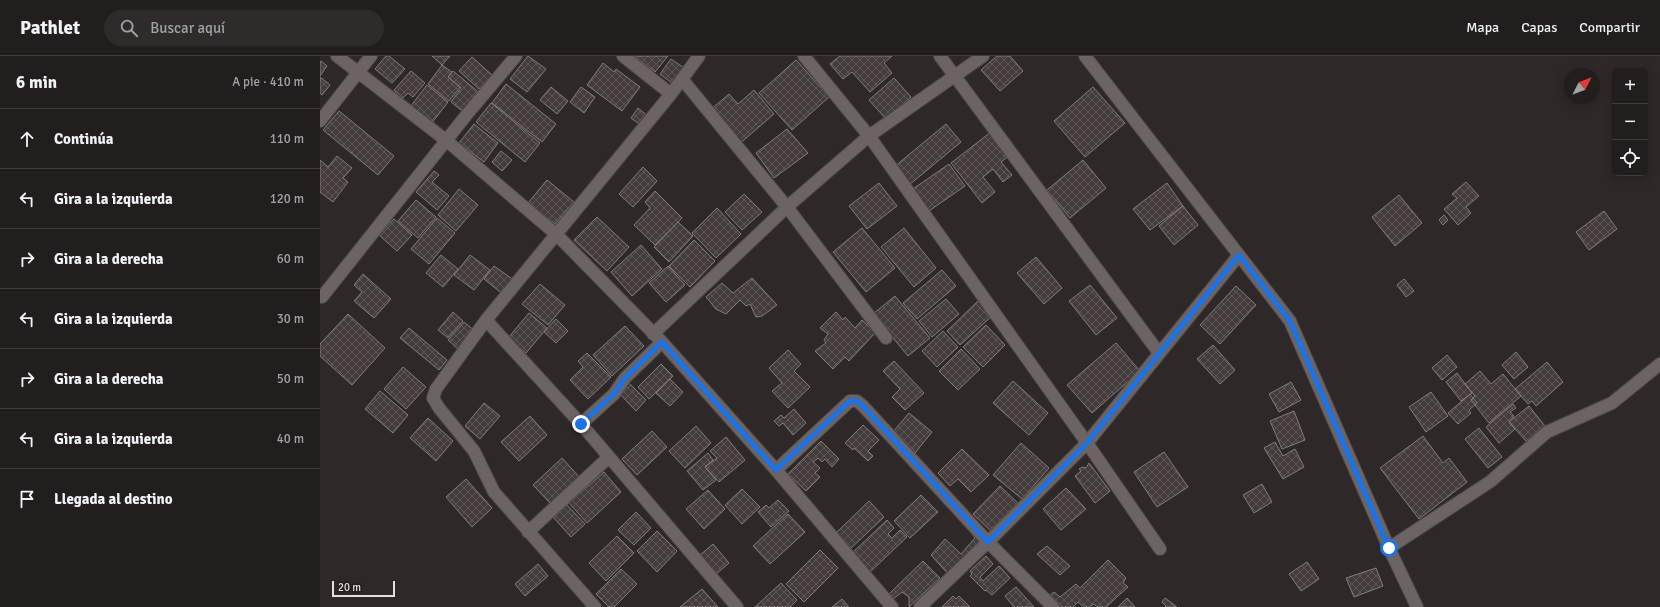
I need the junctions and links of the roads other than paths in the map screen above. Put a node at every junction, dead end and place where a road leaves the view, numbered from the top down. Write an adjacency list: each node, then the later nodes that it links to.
1 (337, 56): 10 (street)
2 (371, 56): 10 (street)
3 (516, 56): 16 (street)
4 (623, 56): 13 (street)
5 (699, 56): 12 (street)
6 (804, 56): 15 (street)
7 (940, 56): 11 (street)
8 (983, 56): 11 (street)
9 (1085, 56): 19 (street)
10 (358, 72): 14 (street); 16 (street)
11 (954, 76): 15 (street); 24 (street)
12 (682, 79): 13 (street); 17 (street)
13 (671, 94): 18 (street)
14 (320, 121)
15 (869, 136): 17 (street); 27 (street)
16 (447, 141): 18 (street); 20 (street)
17 (787, 207): 22 (street); 23 (street)
18 (557, 235): 21 (street); 22 (street)
19 (1239, 255): 24 (street); 32 (street)
20 (322, 297)
21 (486, 320): 26 (street); 30 (street)
22 (657, 338): 26 (street); 29 (street)
23 (886, 338)
24 (1159, 353): 27 (street)
25 (1660, 364): 32 (street)
26 (581, 424): 28 (street)
27 (1087, 443): 31 (street); 33 (street)
28 (609, 457): 30 (street); 35 (street)
29 (776, 470): 31 (street); 36 (street)
30 (528, 532): 34 (street)
31 (988, 542): 37 (street); 38 (street)
32 (1389, 548): 39 (street)
33 (1160, 549)
34 (596, 607)
35 (737, 607)
36 (892, 607)
37 (920, 607)
38 (1053, 607)
39 (1417, 607)

